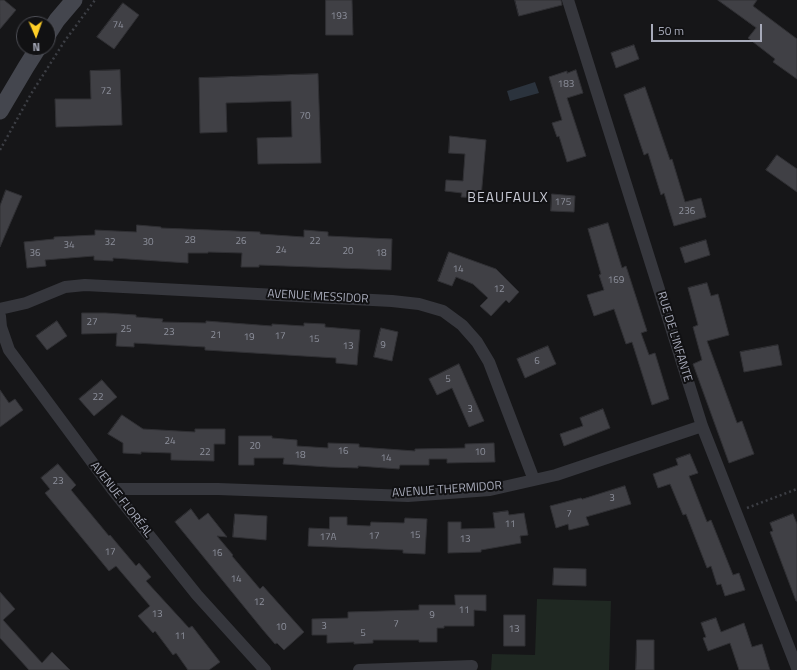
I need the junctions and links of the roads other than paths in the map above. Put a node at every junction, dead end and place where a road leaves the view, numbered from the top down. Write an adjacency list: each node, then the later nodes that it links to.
1 (74, 0): 3 (main road)
2 (568, 0): 8 (street, RUE DE L'INFANTE)
3 (56, 22)
4 (33, 56): 5 (main road)
5 (0, 111)
6 (0, 309): 9 (street, AVENUE MESSIDOR)
7 (0, 316): 10 (street, AVENUE FLORÉAL)
8 (702, 426): 9 (street, AVENUE THERMIDOR); 12 (street, RUE DE L'INFANTE)
9 (534, 480): 10 (street, AVENUE THERMIDOR)
10 (112, 489): 13 (street, AVENUE FLORÉAL)
11 (472, 666): 14 (street)
12 (797, 668)
13 (265, 670)
14 (359, 670)

